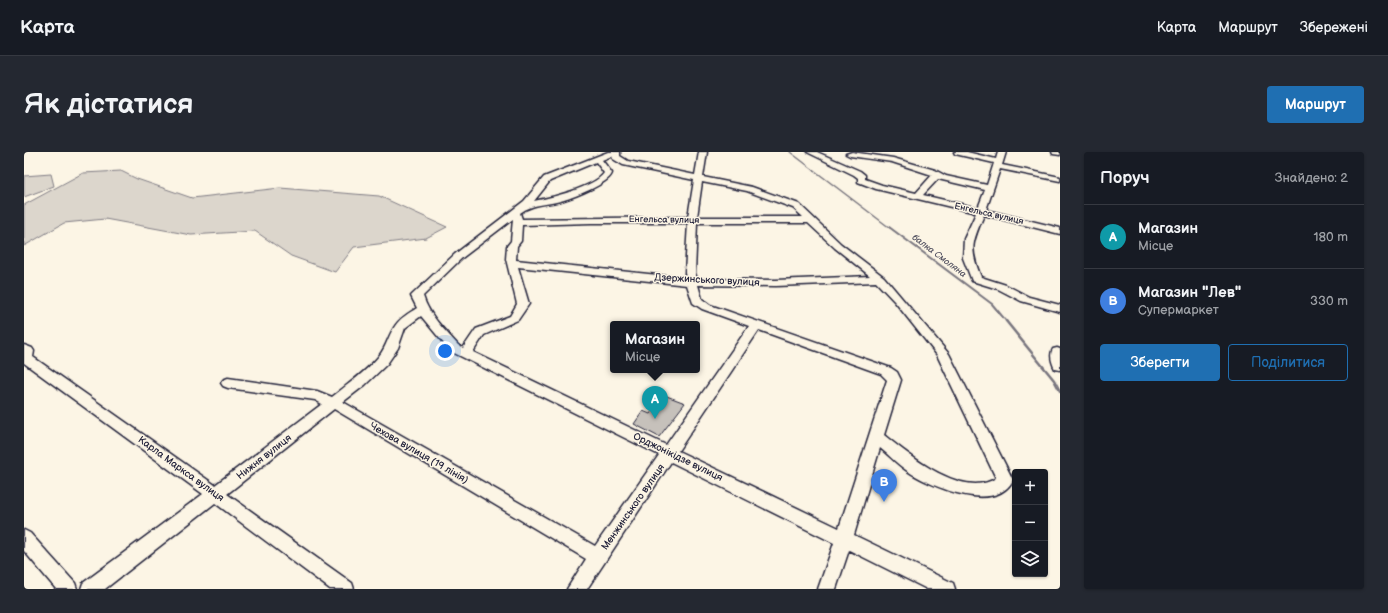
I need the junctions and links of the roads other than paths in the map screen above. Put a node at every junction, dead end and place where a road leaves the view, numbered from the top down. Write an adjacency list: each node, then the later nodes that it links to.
1 (616, 152): 9 (street); 12 (street)
2 (703, 152): 12 (street)
3 (810, 152): 15 (street, Енгельса вулиця)
4 (958, 152): 10 (street)
5 (1002, 152): 10 (street)
6 (1056, 152): 7 (street)
7 (1060, 153)
8 (850, 154): 11 (street)
9 (598, 159): 16 (street); 16 (street)
10 (997, 164): 13 (street); 14 (street)
11 (938, 175): 14 (street); 15 (street)
12 (699, 178): 19 (street); 20 (street)
13 (1060, 179)
14 (989, 188): 17 (street)
15 (917, 197): 17 (street, Енгельса вулиця)
16 (526, 205): 18 (street)
17 (980, 213): 21 (street, Енгельса вулиця); 25 (street)
18 (517, 218): 19 (street, Енгельса вулиця); 22 (street); 26 (street)
19 (693, 220): 20 (street, Енгельса вулиця); 24 (street)
20 (810, 220): 23 (street)
21 (1060, 231)
22 (512, 262): 24 (street, Дзержинського вулиця); 30 (street)
23 (880, 279): 24 (street, Дзержинського вулиця); 34 (street)
24 (692, 281): 27 (street)
25 (1060, 309)
26 (422, 310): 30 (street, Орджонікідзе вулиця); 33 (street, Нижня вулиця)
27 (756, 325): 34 (street); 35 (street, Менжинського вулиця)
28 (24, 349): 36 (street, Карла Маркса вулиця)
29 (1057, 352): 31 (street)
30 (466, 354): 35 (street, Орджонікідзе вулиця)
31 (1060, 366)
32 (228, 383): 33 (street, Чехова вулиця (19 лiнiя))
33 (334, 403): 36 (street, Нижня вулиця); 39 (street, Чехова вулиця (19 лiнiя))
34 (877, 437): 38 (street)
35 (670, 453): 38 (street, Орджонікідзе вулиця); 39 (street, Менжинського вулиця)
36 (215, 494): 41 (street, Нижня вулиця); 42 (street, Карла Маркса вулиця)
37 (24, 538): 40 (street)
38 (844, 539): 44 (street); 45 (street, Орджонікідзе вулиця)
39 (598, 557): 43 (street, Менжинського вулиця)
40 (68, 589)
41 (90, 589)
42 (345, 589)
43 (576, 589)
44 (827, 589)
45 (946, 589)

